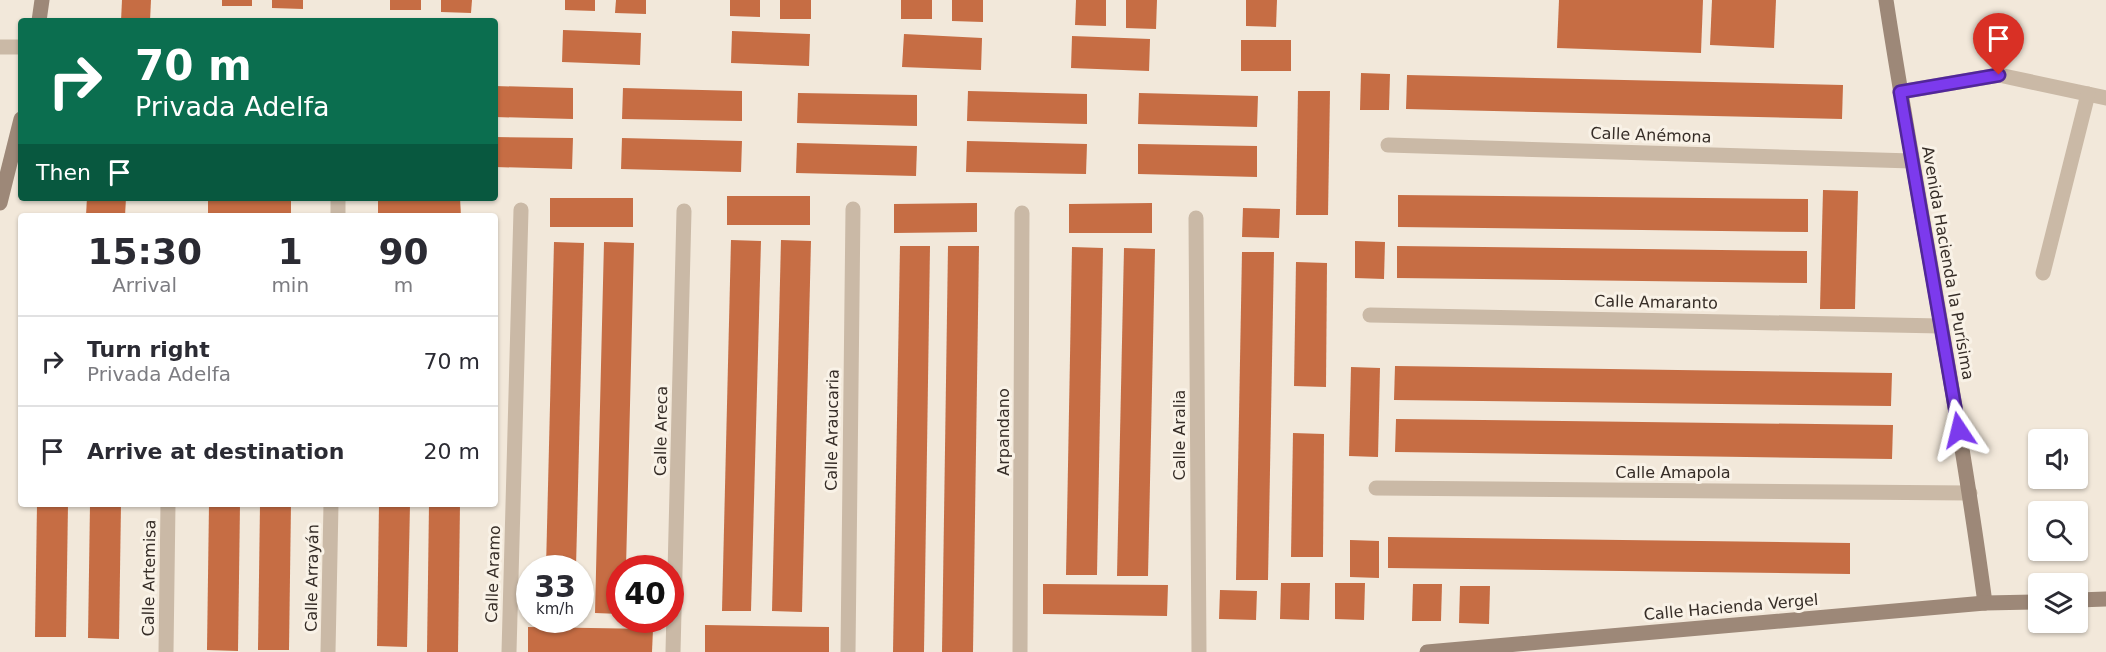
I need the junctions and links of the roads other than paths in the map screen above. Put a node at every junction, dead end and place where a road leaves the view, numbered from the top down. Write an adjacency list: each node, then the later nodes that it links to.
1 (42, 0): 3 (street)
2 (1886, 0): 6 (street, Avenida Hacienda la Purísima)
3 (39, 18)
4 (0, 47): 5 (street)
5 (18, 47)
6 (1900, 92): 7 (street); 11 (street, Avenida Hacienda la Purísima)
7 (2088, 94): 8 (street); 18 (street)
8 (2106, 98)
9 (18, 131): 12 (street)
10 (1388, 145): 11 (street, Calle Anémona)
11 (1912, 160): 20 (street, Avenida Hacienda la Purísima)
12 (0, 204)
13 (853, 209): 33 (street, Calle Araucaria)
14 (521, 210): 31 (street, Calle Aramo)
15 (684, 212): 32 (street, Calle Areca)
16 (1022, 213): 34 (street, Arpandano)
17 (1196, 218): 35 (street, Calle Aralia)
18 (2043, 273)
19 (1370, 315): 20 (street, Calle Amaranto)
20 (1941, 326): 22 (street, Avenida Hacienda la Purísima)
21 (1376, 488): 22 (street, Calle Amapola)
22 (1970, 493): 28 (street, Avenida Hacienda la Purísima)
23 (168, 507): 29 (street, Calle Artemisa)
24 (331, 507): 30 (street, Calle Arrayán)
25 (2106, 599): 26 (street)
26 (2088, 600)
27 (2028, 602): 28 (street, Calle Hacienda Vergel)
28 (1985, 603): 36 (street, Calle Hacienda Vergel)
29 (166, 652)
30 (328, 652)
31 (509, 652)
32 (673, 652)
33 (848, 652)
34 (1020, 652)
35 (1199, 652)
36 (1427, 652)

